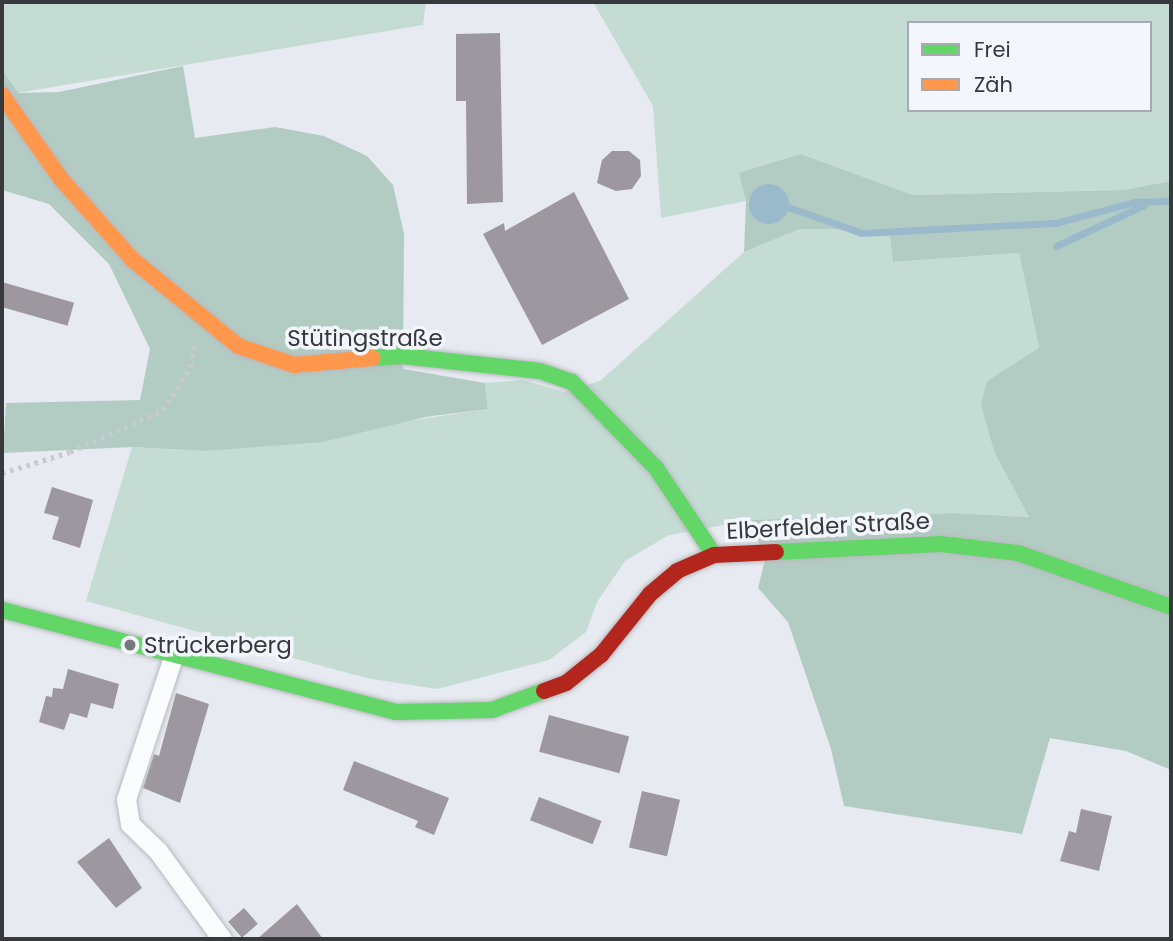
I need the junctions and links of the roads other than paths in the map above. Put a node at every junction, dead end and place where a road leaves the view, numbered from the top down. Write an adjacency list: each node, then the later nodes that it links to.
1 (2, 95): 2 (main road, Stütingstraße)
2 (714, 555): 3 (main road, Elberfelder Straße); 5 (main road, Elberfelder Straße)
3 (1171, 607)
4 (2, 610): 5 (main road, Elberfelder Straße)
5 (173, 657): 6 (street)
6 (222, 939)

